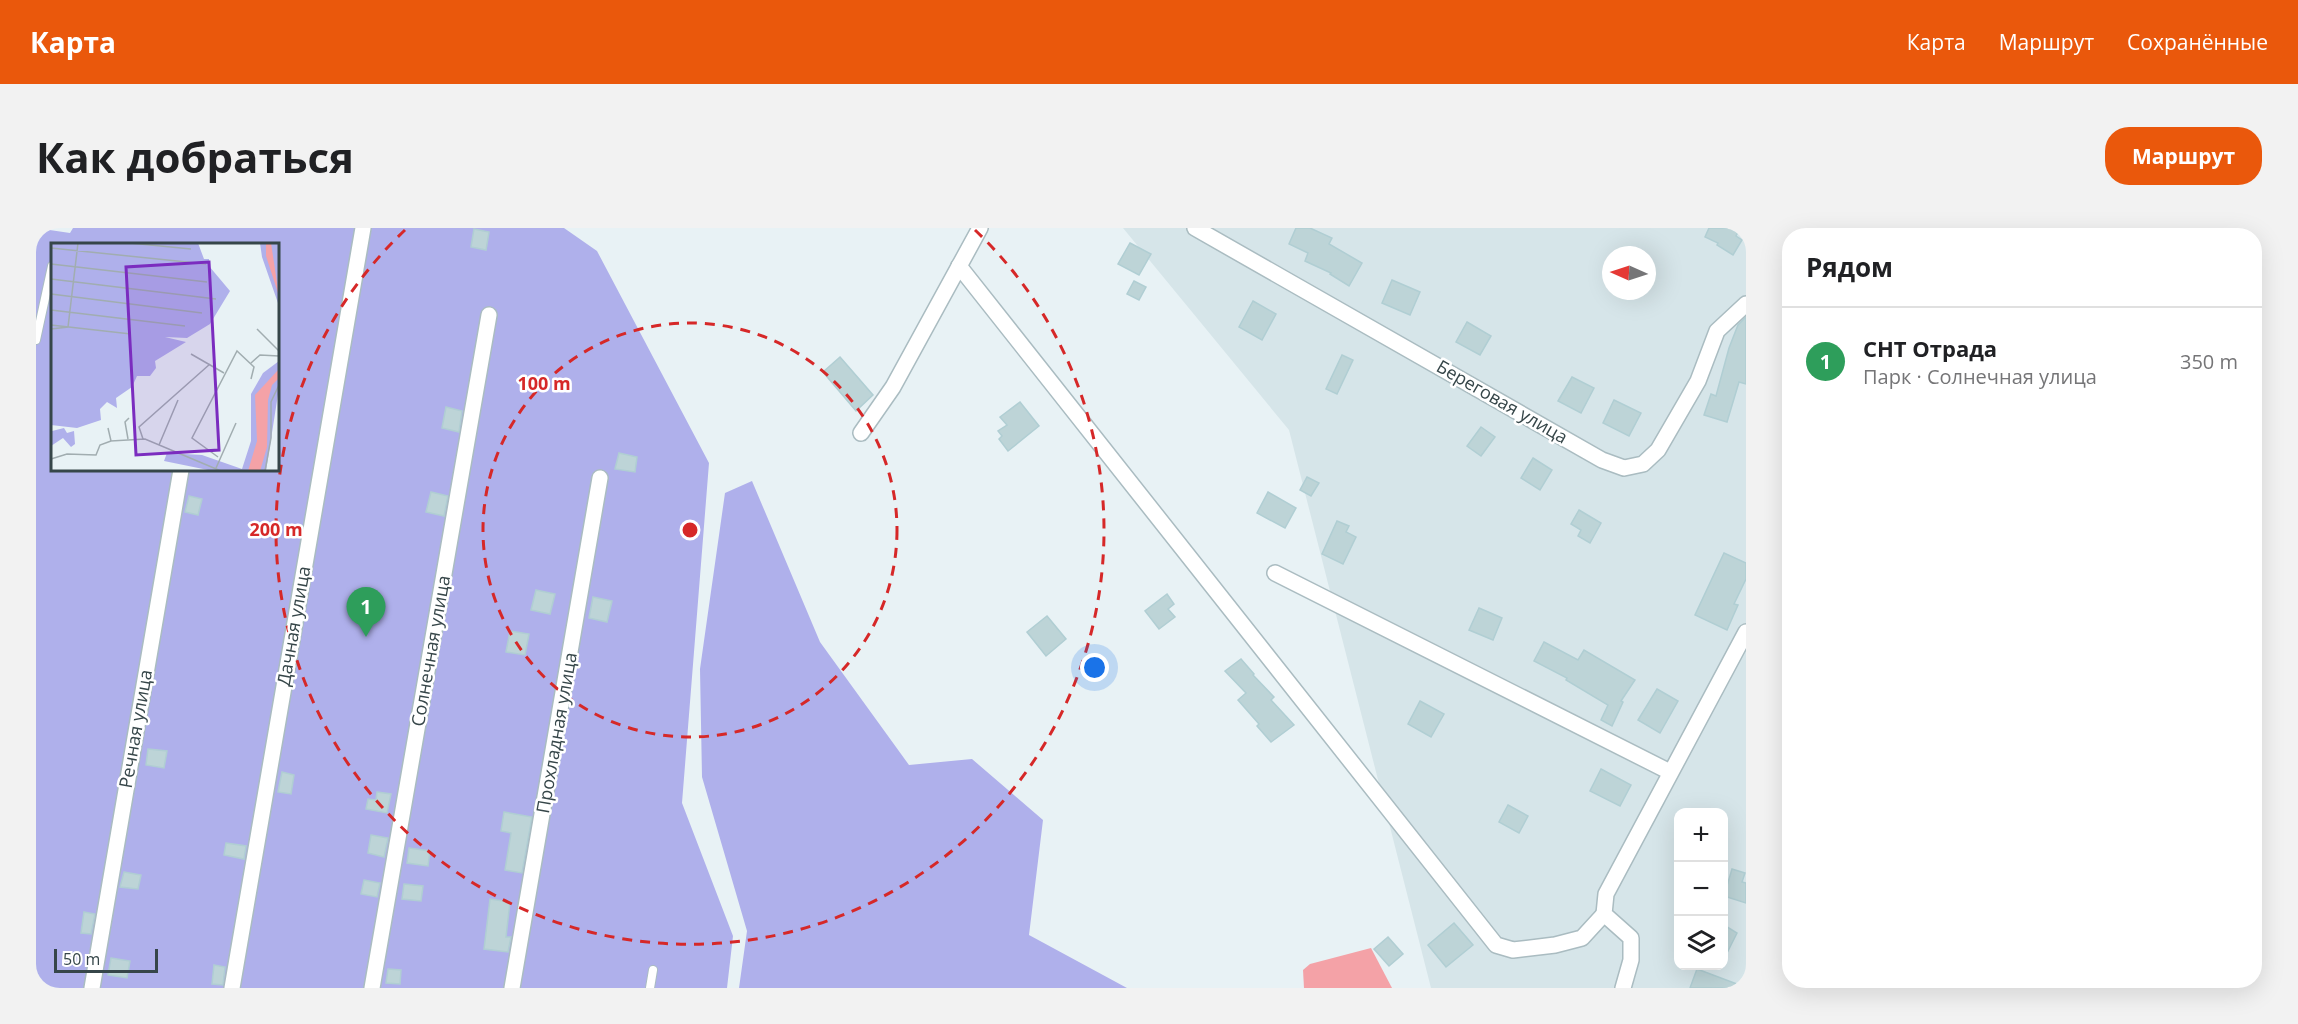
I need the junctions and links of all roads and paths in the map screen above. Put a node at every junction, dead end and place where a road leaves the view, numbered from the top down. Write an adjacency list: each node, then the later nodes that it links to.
1 (363, 228): 18 (street, Дачная улица)
2 (980, 228): 4 (street)
3 (1196, 228): 6 (street, Береговая улица)
4 (959, 266): 9 (street); 15 (street)
5 (51, 271): 8 (lane)
6 (1746, 304)
7 (489, 315): 19 (street, Солнечная улица)
8 (36, 340)
9 (861, 433)
10 (181, 471): 17 (street, Речная улица)
11 (600, 478): 20 (street, Прохладная улица)
12 (1275, 573): 14 (street)
13 (1746, 632): 14 (street)
14 (1670, 772): 15 (street)
15 (1604, 914): 22 (street)
16 (653, 970): 21 (lane)
17 (92, 988)
18 (232, 988)
19 (372, 988)
20 (512, 988)
21 (650, 988)
22 (1623, 988)

